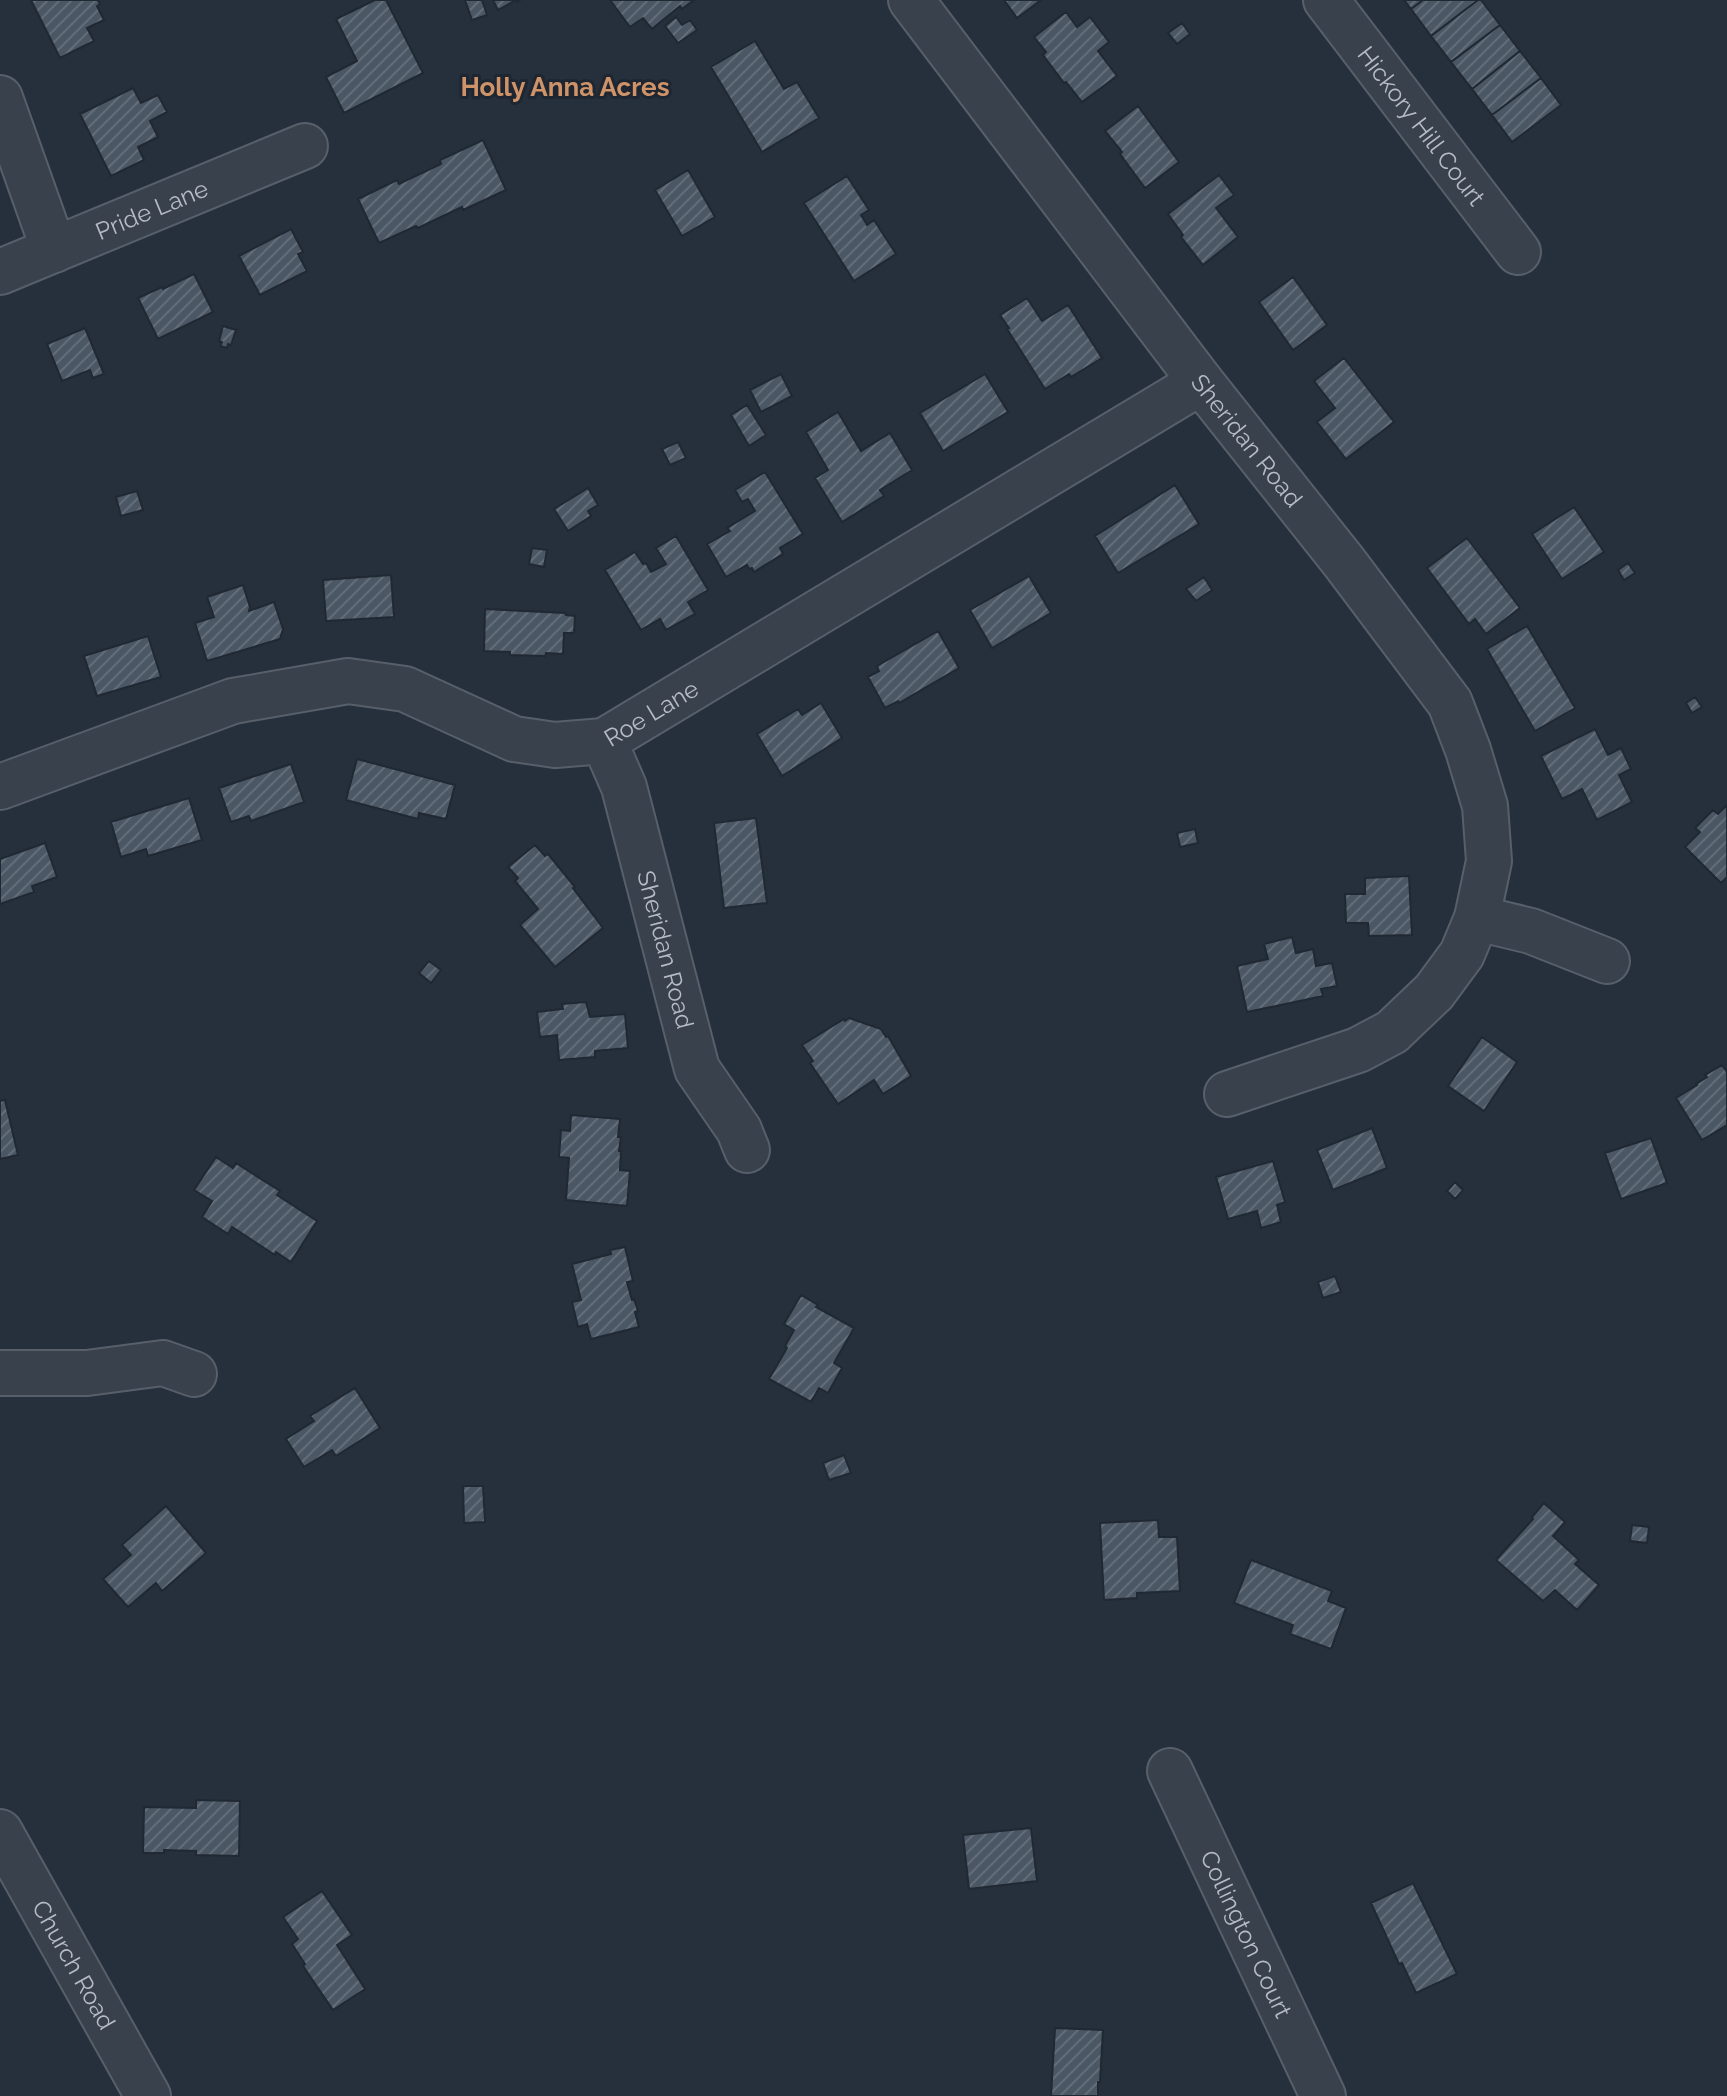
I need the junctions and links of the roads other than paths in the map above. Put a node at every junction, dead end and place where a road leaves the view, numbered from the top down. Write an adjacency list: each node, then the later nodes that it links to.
1 (911, 0): 8 (street, Sheridan Road)
2 (1326, 0): 6 (street, Hickory Hill Court)
3 (0, 98): 5 (street)
4 (305, 146): 5 (street, Pride Lane)
5 (54, 250): 7 (street, Pride Lane)
6 (1518, 252)
7 (0, 272)
8 (1201, 382): 9 (street, Roe Lane); 11 (street, Sheridan Road)
9 (604, 741): 10 (street, Roe Lane); 14 (street, Sheridan Road)
10 (0, 787)
11 (1477, 918): 12 (street); 13 (street, Sheridan Road)
12 (1607, 961)
13 (1227, 1094)
14 (747, 1150)
15 (0, 1373): 16 (street)
16 (194, 1374)
17 (1170, 1771): 20 (street, Collington Court)
18 (0, 1832): 19 (street, Church Road)
19 (148, 2096)
20 (1323, 2096)

